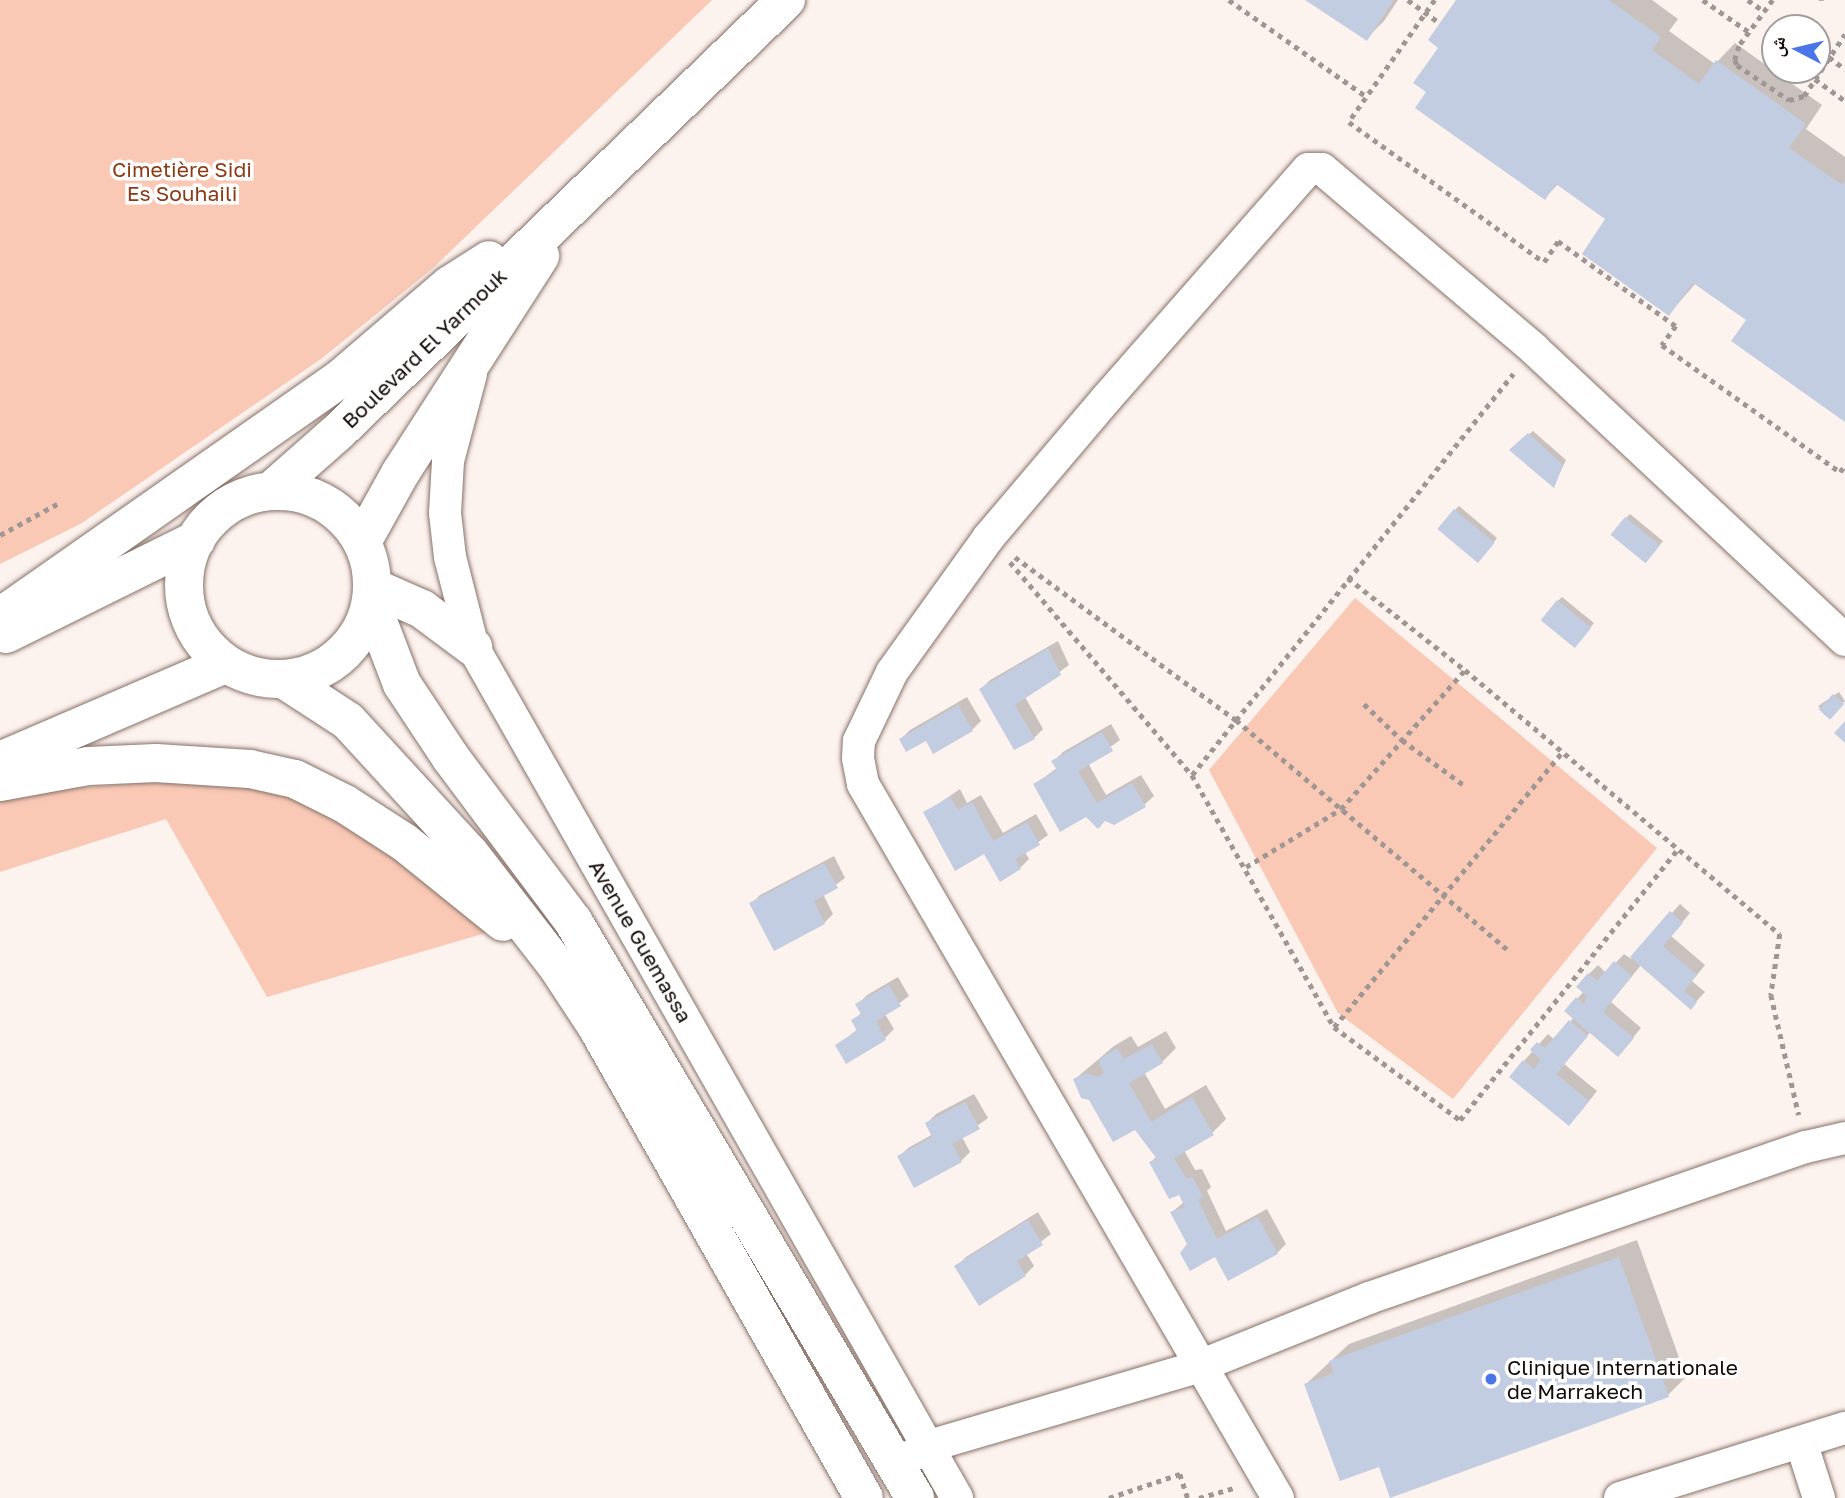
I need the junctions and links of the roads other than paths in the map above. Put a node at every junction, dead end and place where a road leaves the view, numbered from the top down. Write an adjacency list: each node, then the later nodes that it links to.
1 (786, 0): 2 (main road, Boulevard El Yarmouk)
2 (575, 202): 3 (main road, Boulevard El Yarmouk); 4 (main road, Boulevard El Yarmouk)
3 (530, 244): 5 (main road, Boulevard El Yarmouk); 9 (main road)
4 (477, 353): 7 (main road, Boulevard El Yarmouk); 12 (street, Avenue Guemassa)
5 (271, 491): 6 (main road); 7 (main road)
6 (196, 540): 10 (main road); 13 (main road)
7 (362, 542): 8 (main road)
8 (371, 595): 12 (main road); 14 (main road); 23 (main road)
9 (0, 617)
10 (0, 637)
11 (1845, 640): 19 (street)
12 (473, 647): 22 (street, Avenue Guemassa)
13 (225, 664): 14 (main road); 15 (main road)
14 (285, 680): 17 (main road)
15 (0, 761)
16 (0, 782): 17 (main road)
17 (556, 965): 24 (main road)
18 (1845, 1138): 19 (street)
19 (1200, 1366): 22 (street); 27 (street)
20 (1845, 1428): 21 (street)
21 (1801, 1442): 28 (street); 29 (street)
22 (929, 1446): 23 (street); 26 (street, Avenue Guemassa)
23 (896, 1464): 25 (main road)
24 (864, 1498)
25 (915, 1498)
26 (957, 1498)
27 (1278, 1498)
28 (1620, 1498)
29 (1819, 1498)

